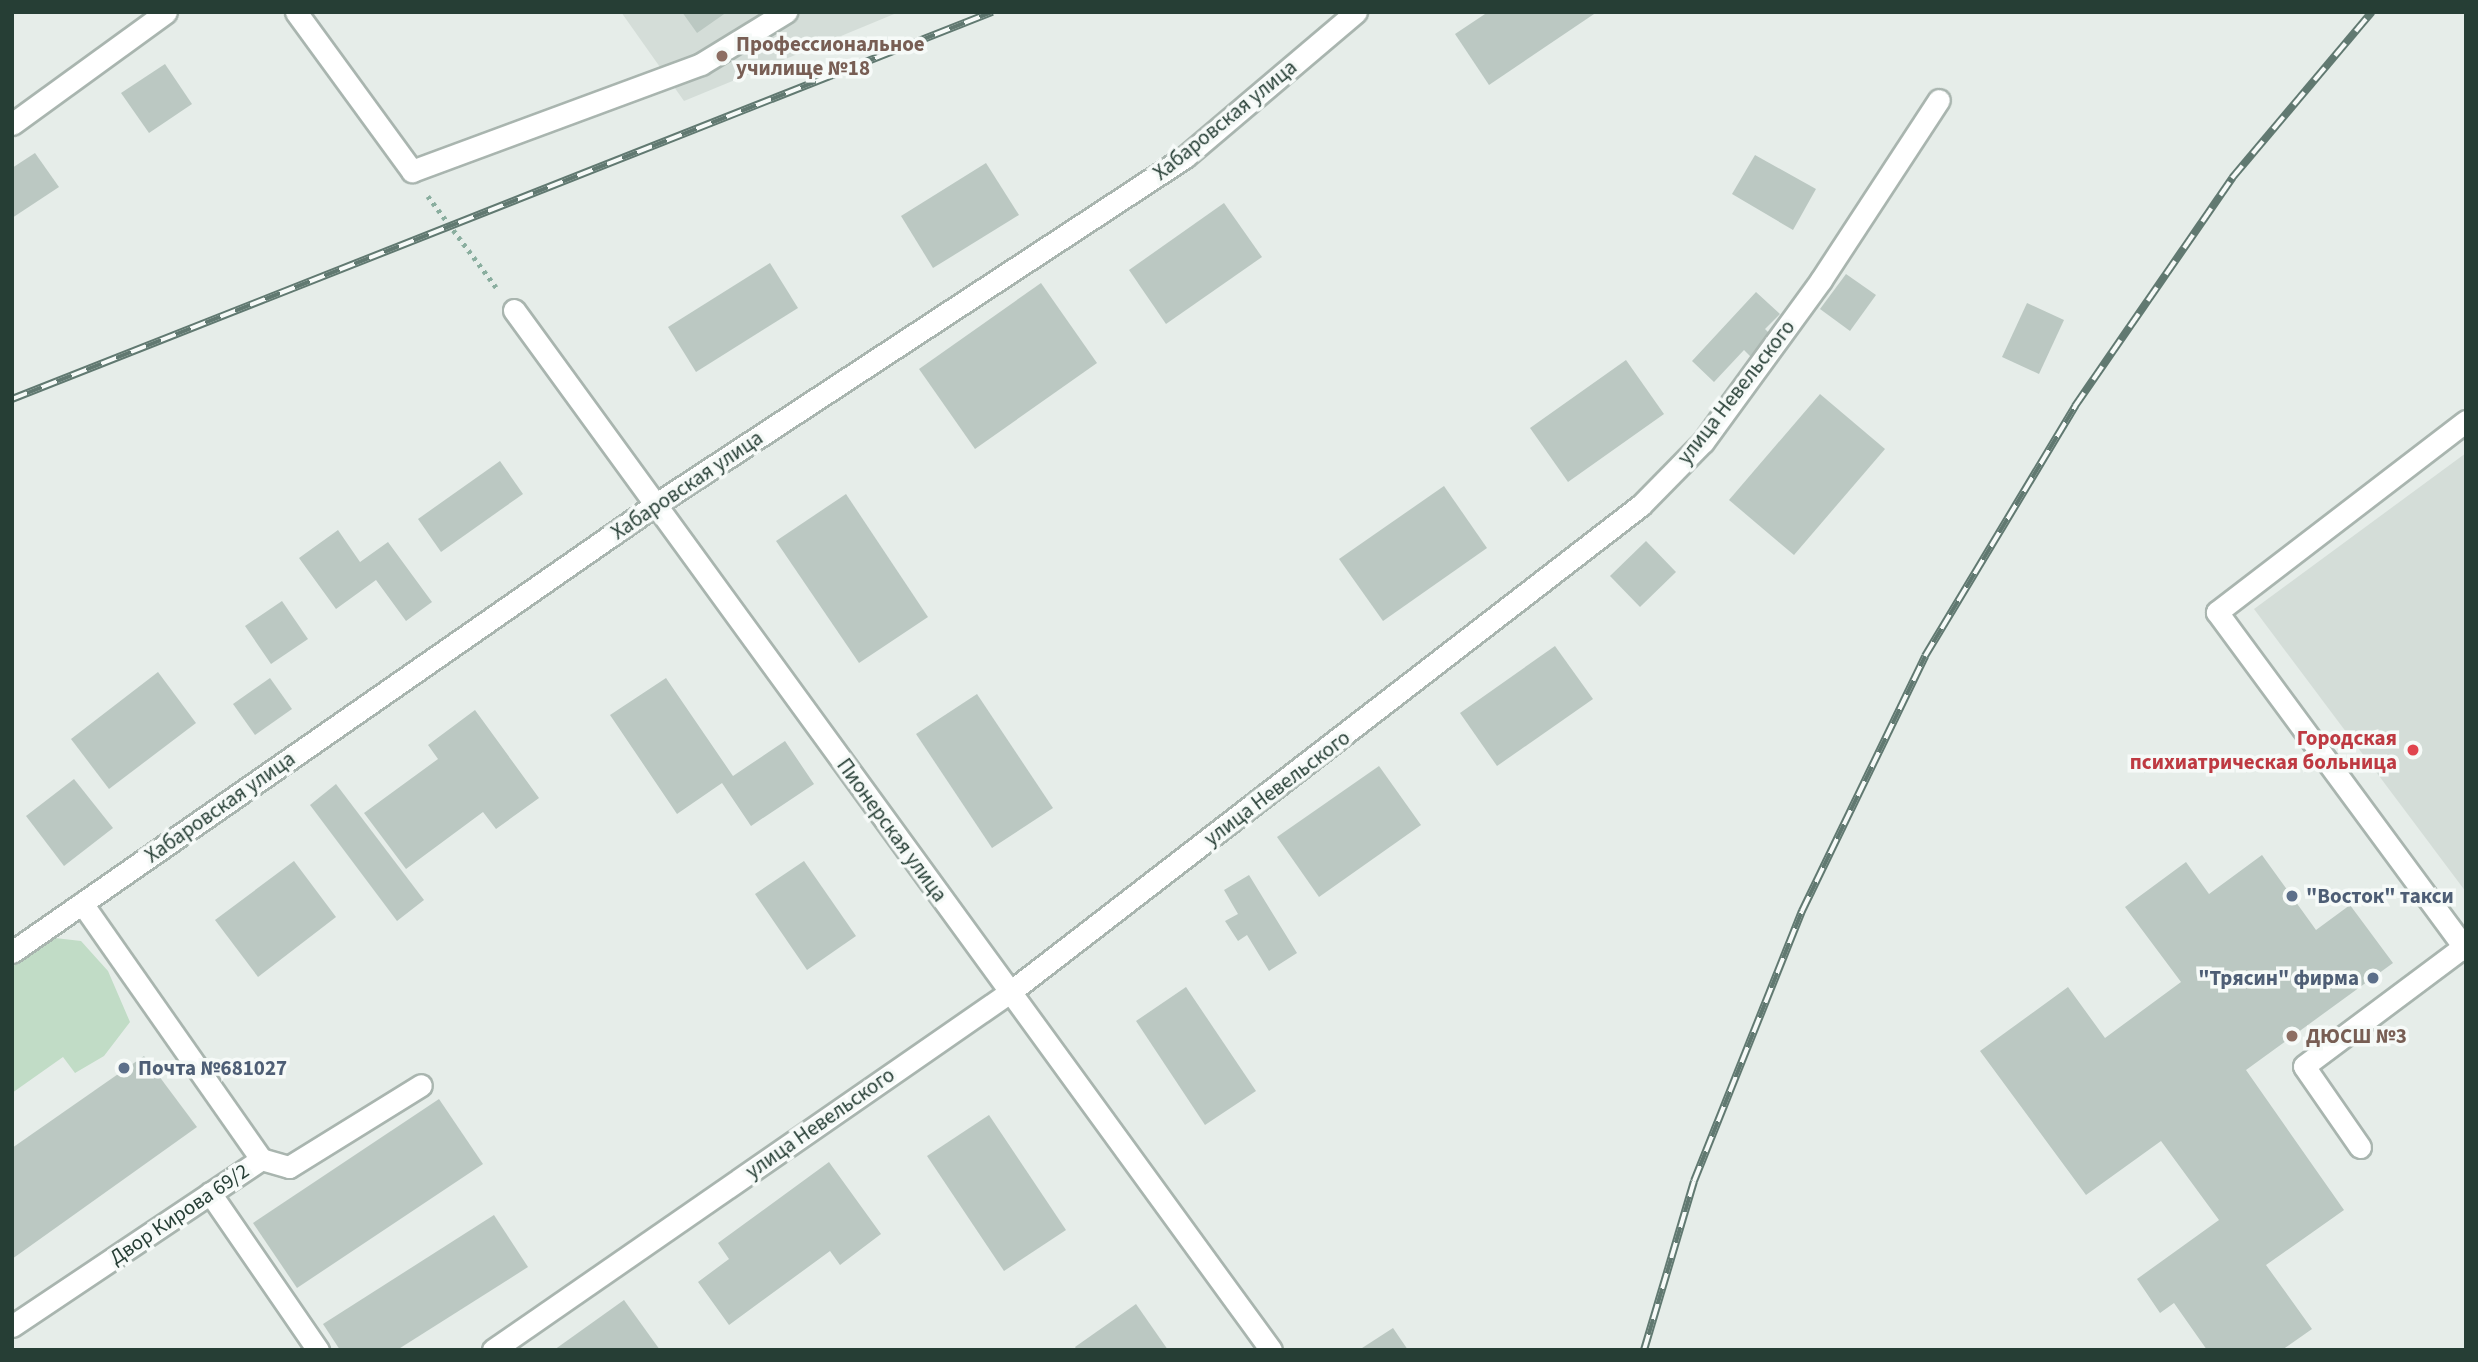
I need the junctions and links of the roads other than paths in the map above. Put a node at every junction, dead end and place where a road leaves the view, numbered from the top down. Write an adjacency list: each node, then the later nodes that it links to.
1 (166, 12): 6 (street)
2 (296, 12): 3 (street)
3 (786, 12)
4 (1356, 12): 9 (street, Хабаровская улица)
5 (1939, 100): 13 (street, улица Невельского)
6 (12, 124)
7 (514, 310): 9 (street, Пионерская улица)
8 (2466, 421): 11 (street)
9 (655, 505): 10 (street, Хабаровская улица); 13 (street, Пионерская улица)
10 (82, 903): 12 (street, Хабаровская улица); 16 (street, Двор Кирова 69/2)
11 (2464, 949): 15 (street)
12 (12, 952)
13 (1010, 992): 20 (street, улица Невельского); 21 (street, Пионерская улица)
14 (421, 1085): 16 (street)
15 (2360, 1147)
16 (261, 1159): 17 (street, Двор Кирова 69/2)
17 (210, 1193): 18 (street, Двор Кирова 69/2); 19 (street)
18 (12, 1326)
19 (318, 1350)
20 (493, 1350)
21 (1271, 1350)

